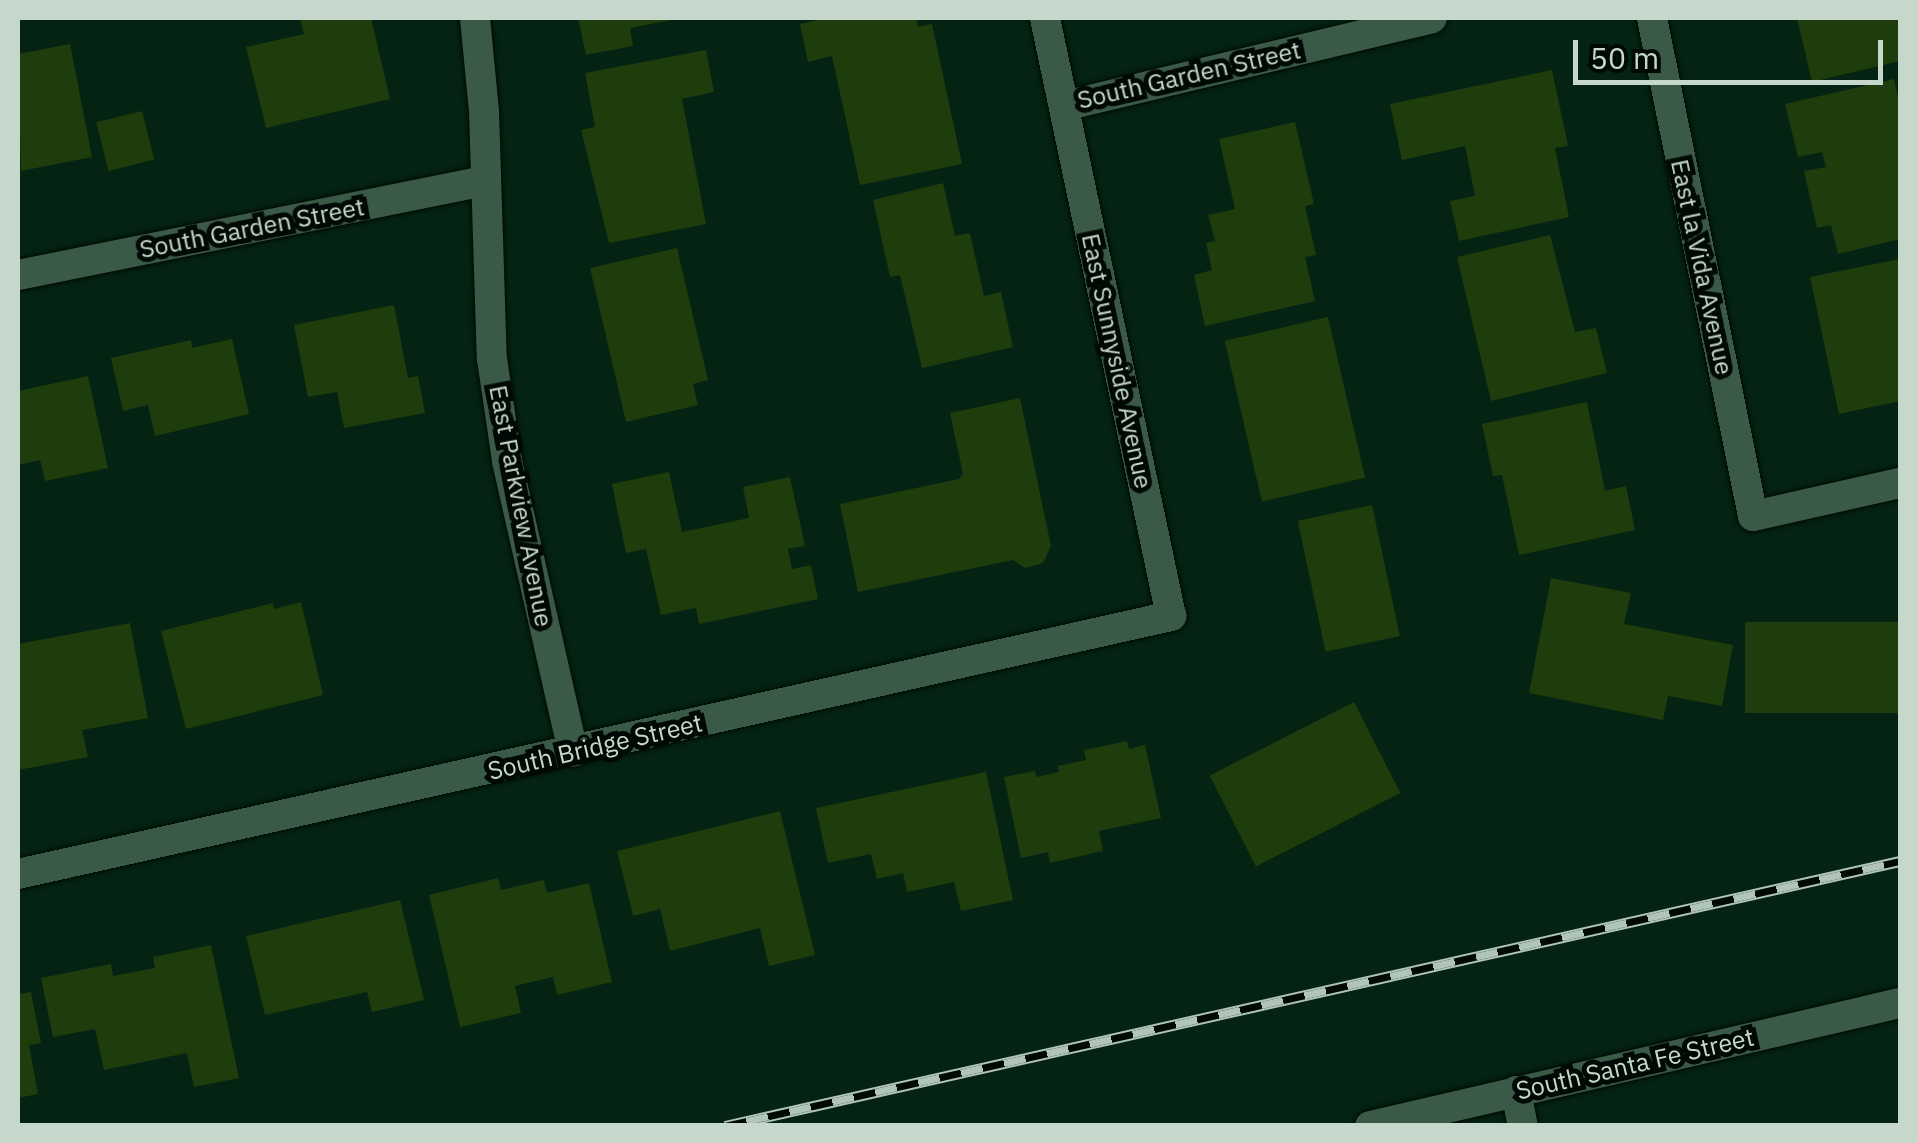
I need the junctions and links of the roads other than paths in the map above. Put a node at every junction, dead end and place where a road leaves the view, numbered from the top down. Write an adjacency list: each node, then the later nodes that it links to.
1 (475, 18): 6 (street, East Parkview Avenue)
2 (1044, 18): 5 (street, East Sunnyside Avenue)
3 (1432, 18): 5 (street, South Garden Street)
4 (1652, 18): 8 (street, East la Vida Avenue)
5 (1064, 106): 9 (street, East Sunnyside Avenue)
6 (486, 181): 7 (street, South Garden Street); 10 (street, East Parkview Avenue)
7 (18, 276)
8 (1900, 483)
9 (1171, 616): 10 (street, South Bridge Street)
10 (573, 752): 11 (street, South Bridge Street)
11 (18, 874)
12 (1900, 1003): 13 (street, South Santa Fe Street)
13 (1516, 1091): 14 (street, South Santa Fe Street); 15 (street)
14 (1370, 1126)
15 (1523, 1126)

